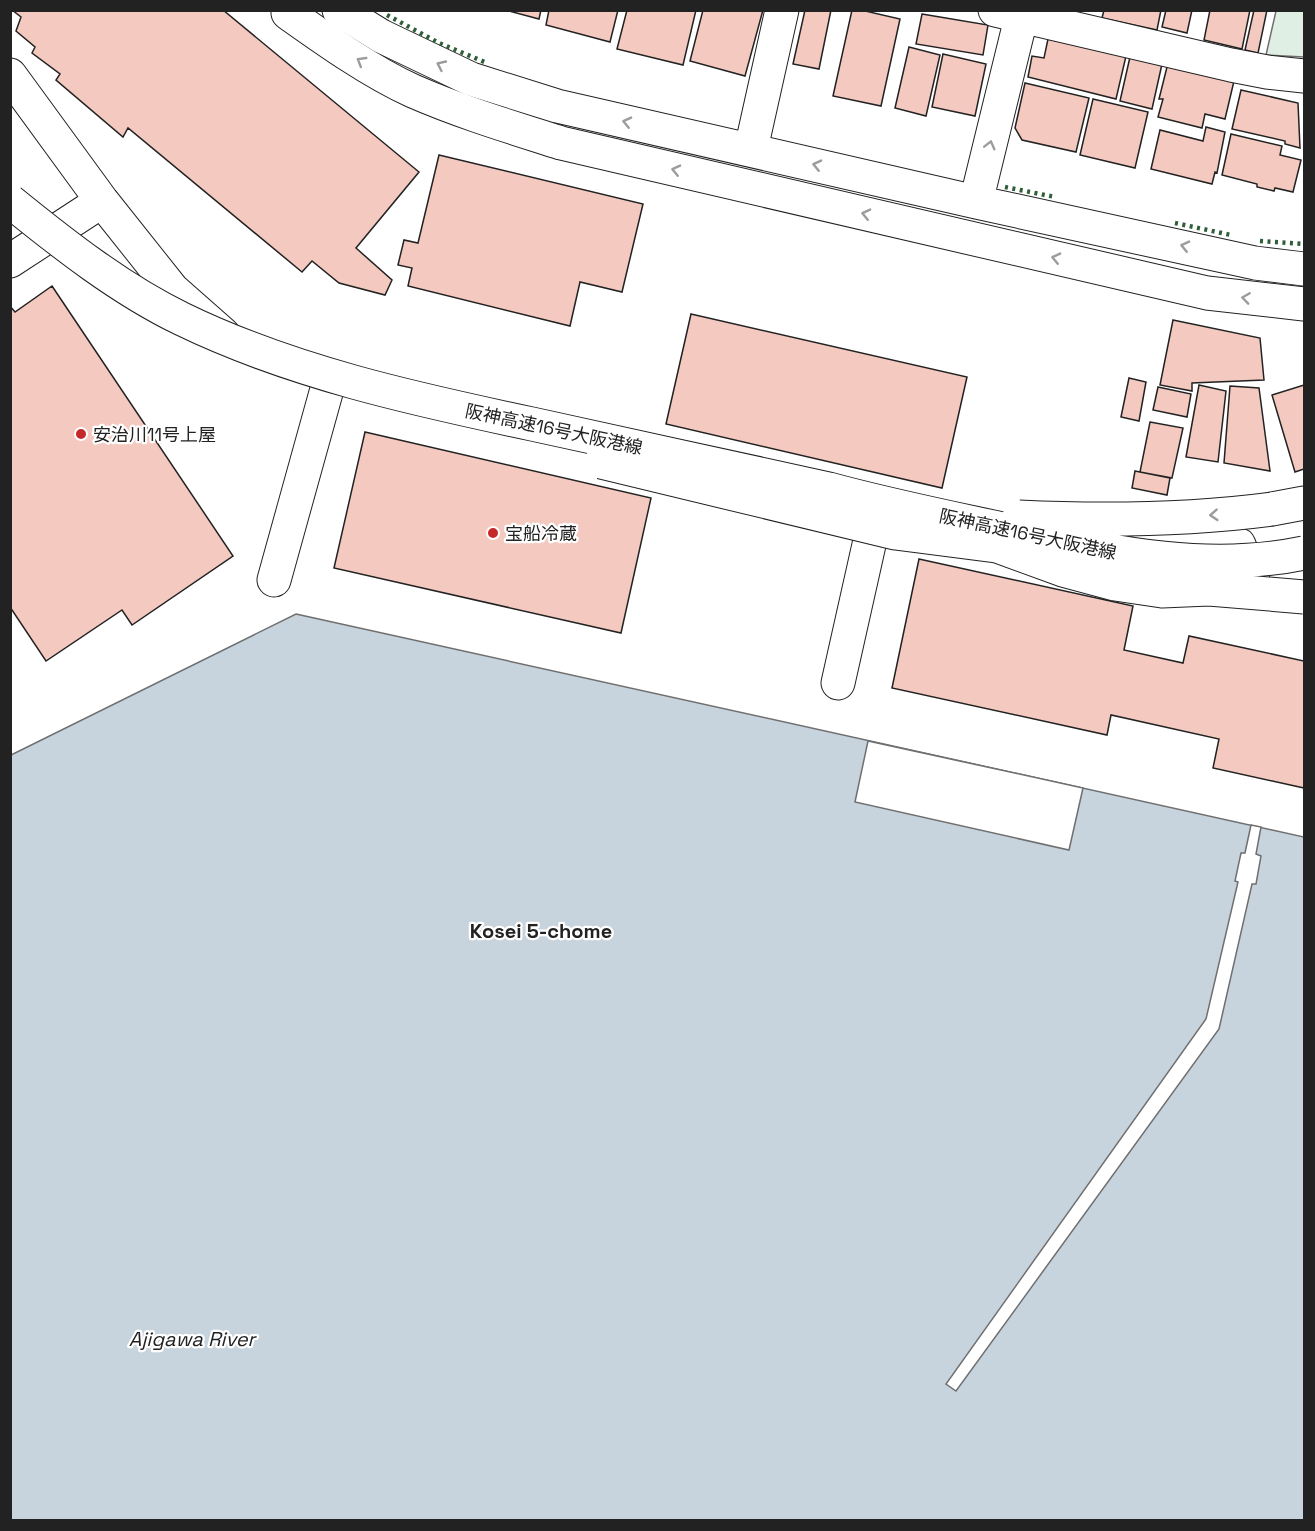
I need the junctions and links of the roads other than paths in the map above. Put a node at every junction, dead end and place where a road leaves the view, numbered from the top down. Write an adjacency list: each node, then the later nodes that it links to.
1 (339, 10): 7 (main road, one-way to 1)
2 (782, 10): 7 (main road)
3 (286, 12): 14 (main road, one-way to 3)
4 (1013, 13): 6 (main road); 10 (main road, one-way to 4)
5 (10, 75): 9 (main road)
6 (1305, 76)
7 (751, 149): 10 (main road, one-way to 7)
8 (10, 201): 18 (main road, 阪神高速16号大阪港線, bridge)
9 (102, 201): 12 (main road); 15 (main road)
10 (976, 202): 13 (main road, one-way to 10)
11 (10, 226): 16 (main road, 阪神高速16号大阪港線, bridge)
12 (10, 261)
13 (1305, 269)
14 (1305, 304)
15 (327, 389): 18 (main road); 23 (main road)
16 (629, 469): 17 (main road, one-way to 16, bridge); 20 (main road, 阪神高速16号大阪港線, bridge)
17 (1305, 503)
18 (877, 506): 21 (main road, 阪神高速16号大阪港線, bridge); 24 (main road, bridge); 25 (main road); 26 (main road)
19 (1305, 536): 20 (main road, 阪神高速16号大阪港線, bridge)
20 (1054, 552): 22 (main road)
21 (1305, 553)
22 (1305, 567)
23 (274, 580)
24 (1305, 597)
25 (1305, 611)
26 (838, 683)

